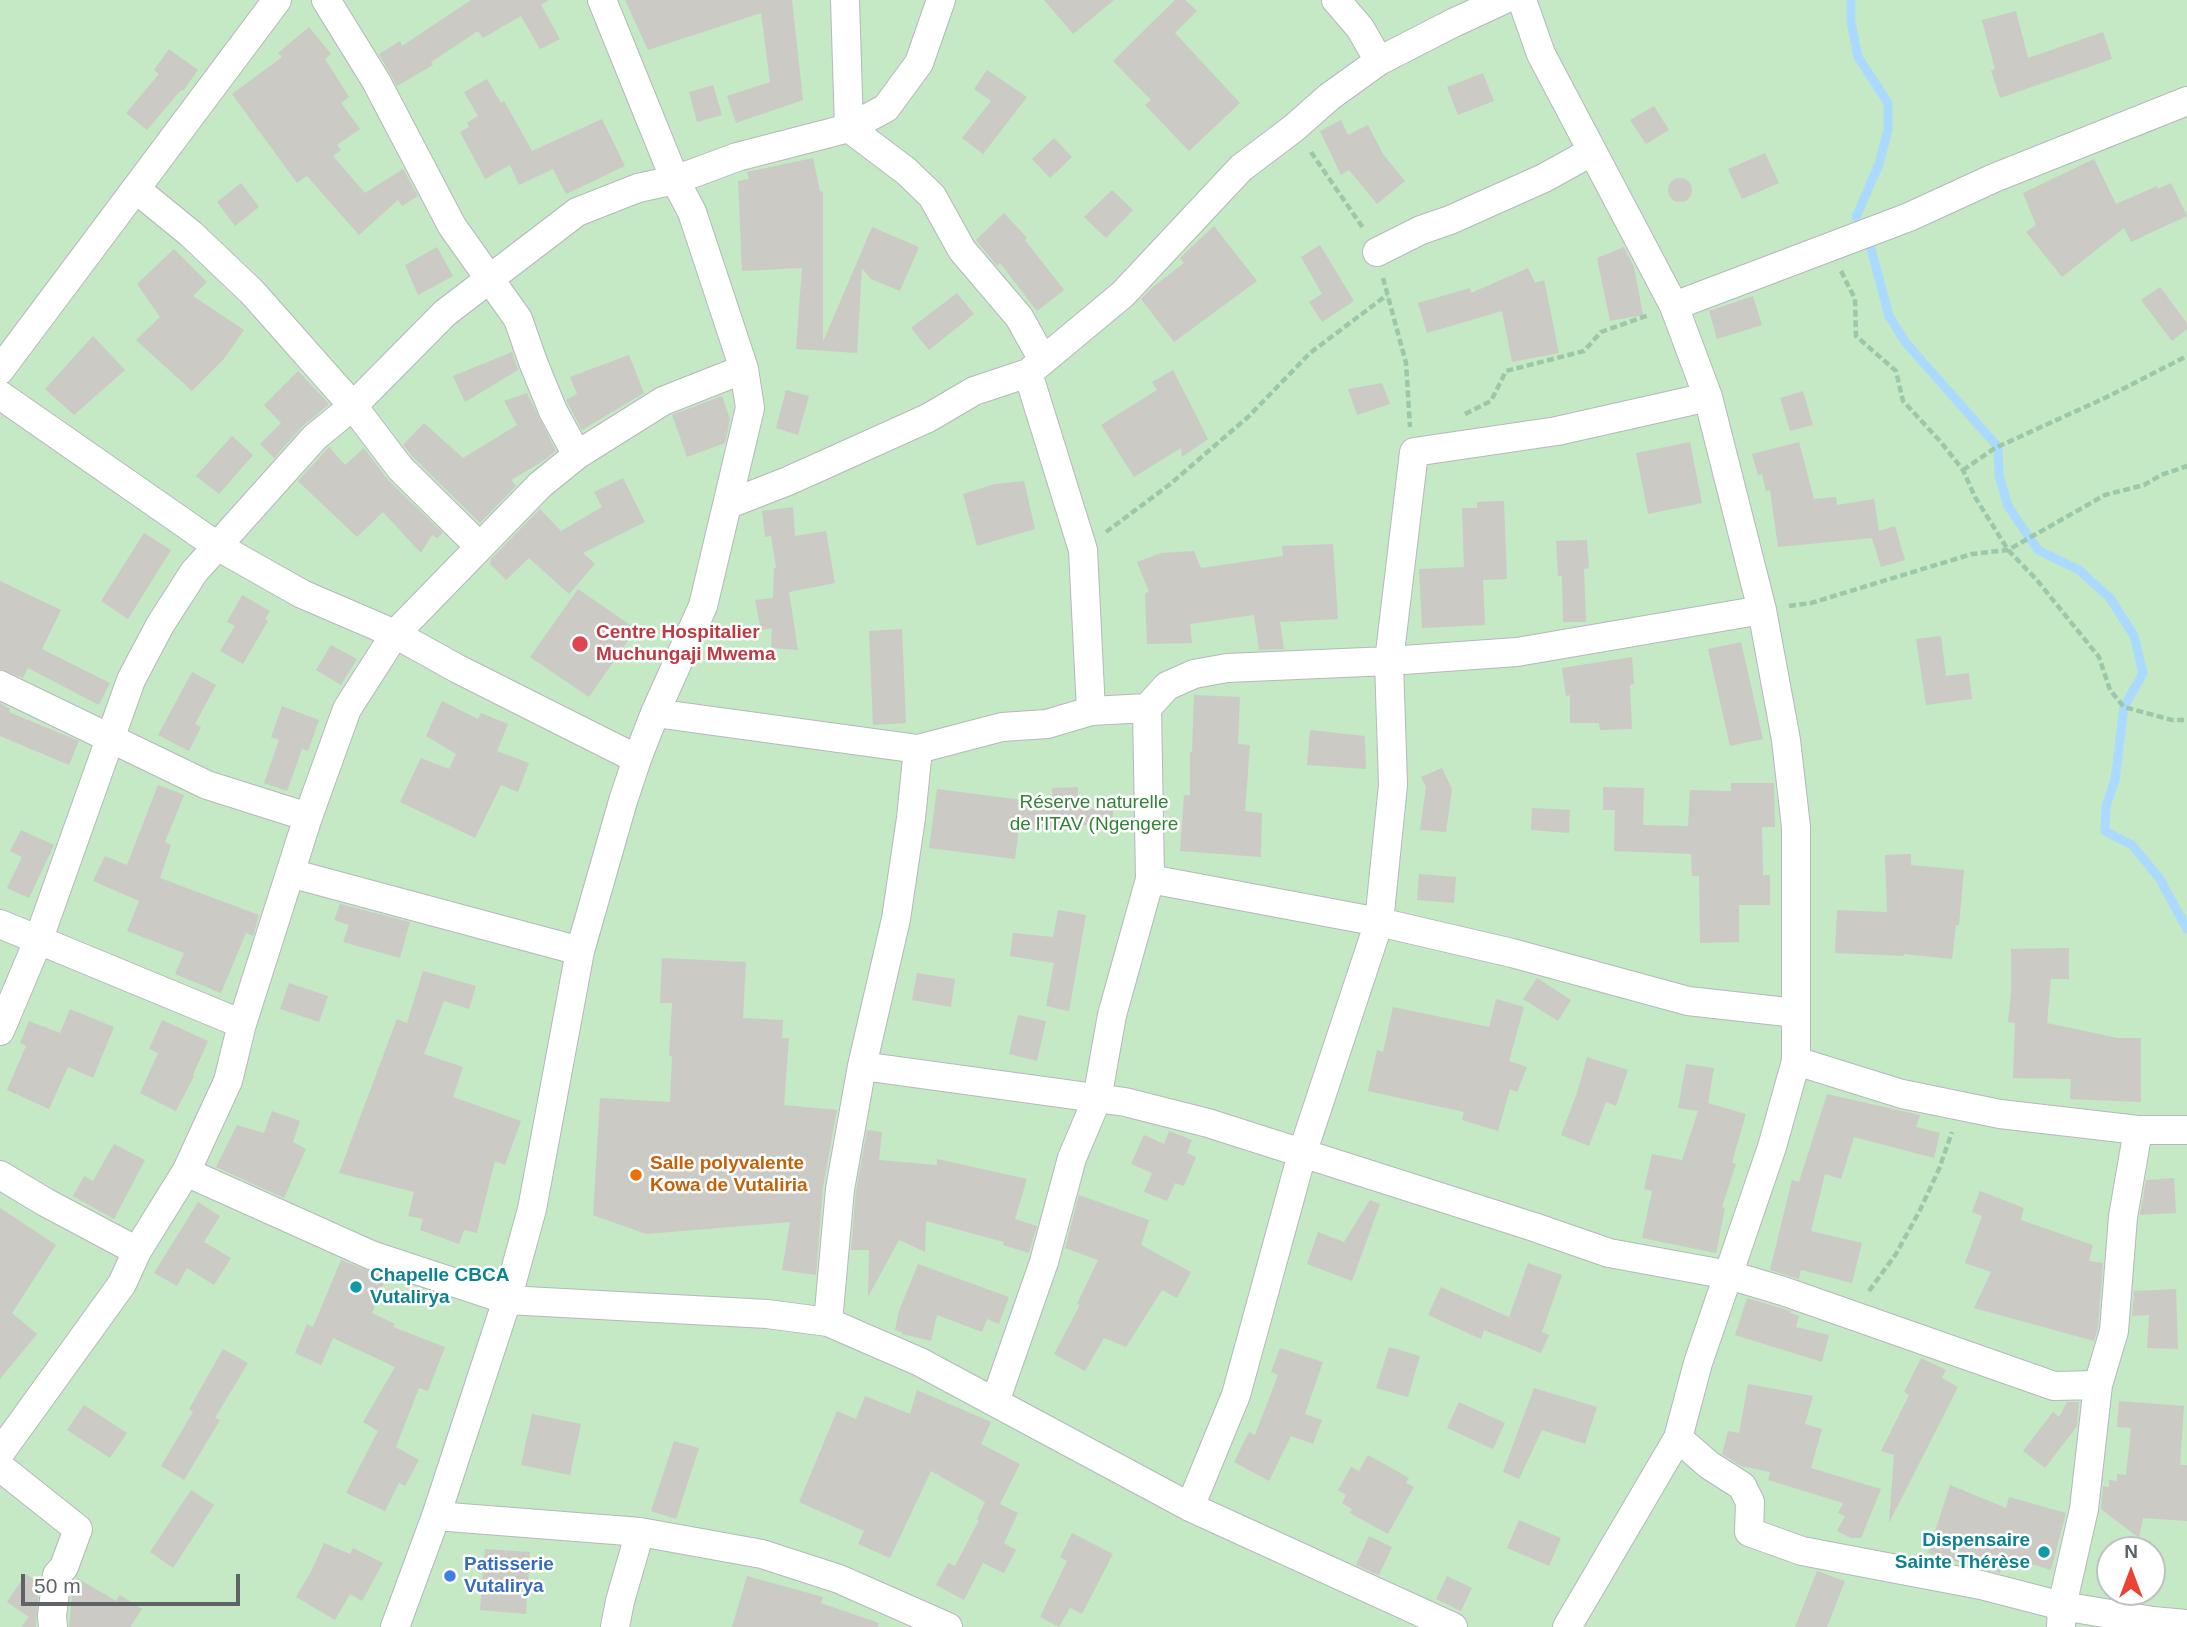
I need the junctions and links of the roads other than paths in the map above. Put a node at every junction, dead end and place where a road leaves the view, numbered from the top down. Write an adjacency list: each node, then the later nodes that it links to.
1 (277, 0): 14 (street)
2 (326, 0): 16 (street)
3 (602, 0): 13 (street)
4 (845, 0): 11 (street)
5 (941, 0): 11 (street)
6 (1336, 0): 9 (street)
7 (1503, 0): 9 (street)
8 (1522, 0): 12 (street)
9 (1379, 61): 18 (street)
10 (2187, 101): 17 (street)
11 (849, 128): 13 (street); 18 (street)
12 (1591, 152): 15 (street); 17 (street)
13 (675, 180): 16 (street); 19 (street)
14 (137, 190): 20 (street); 23 (street)
15 (1377, 252)
16 (489, 279): 23 (street); 24 (street)
17 (1674, 306): 22 (street)
18 (1036, 367): 25 (street); 33 (street)
19 (744, 369): 24 (street); 25 (street)
20 (0, 370)
21 (0, 395): 26 (street)
22 (1708, 397): 28 (street); 30 (street)
23 (353, 406): 26 (street); 27 (street)
24 (577, 455): 27 (street)
25 (729, 504): 34 (street)
26 (217, 547): 29 (street); 35 (street)
27 (479, 547): 29 (street)
28 (1762, 610): 30 (street); 45 (street)
29 (395, 634): 37 (street); 38 (street)
30 (1388, 661): 32 (street); 41 (street)
31 (0, 685): 35 (street)
32 (1147, 708): 33 (street); 40 (street)
33 (1091, 711): 36 (street)
34 (655, 713): 36 (street); 37 (street)
35 (110, 738): 38 (street); 43 (street)
36 (918, 749): 49 (street)
37 (637, 759): 44 (street)
38 (308, 817): 39 (street)
39 (290, 873): 44 (street); 46 (street)
40 (1150, 879): 41 (street); 50 (street)
41 (1379, 922): 45 (street); 53 (street)
42 (0, 924): 43 (street)
43 (38, 941): 46 (street); 47 (street)
44 (580, 951): 58 (street)
45 (1796, 1013): 48 (street)
46 (242, 1024): 54 (street)
47 (0, 1031)
48 (1796, 1061): 51 (street); 57 (street)
49 (862, 1066): 50 (street); 59 (street)
50 (1097, 1099): 53 (street); 61 (street)
51 (2138, 1130): 52 (street); 60 (street)
52 (2187, 1130)
53 (1303, 1154): 57 (street); 65 (street)
54 (186, 1172): 56 (street); 58 (street)
55 (0, 1175): 56 (street)
56 (137, 1251): 63 (street)
57 (1729, 1275): 60 (street); 62 (street)
58 (507, 1300): 59 (street); 66 (street)
59 (828, 1322): 61 (street)
60 (2098, 1385): 69 (street)
61 (995, 1402): 65 (street)
62 (1678, 1438): 69 (street); 76 (street)
63 (0, 1453)
64 (0, 1467): 71 (street)
65 (1190, 1507): 75 (street)
66 (436, 1516): 67 (street); 72 (street)
67 (640, 1532): 68 (street); 73 (street)
68 (902, 1617): 74 (street)
69 (2062, 1617): 70 (street)
70 (2187, 1623)
71 (53, 1627)
72 (395, 1627)
73 (615, 1627)
74 (947, 1627)
75 (1453, 1627)
76 (1567, 1627)

